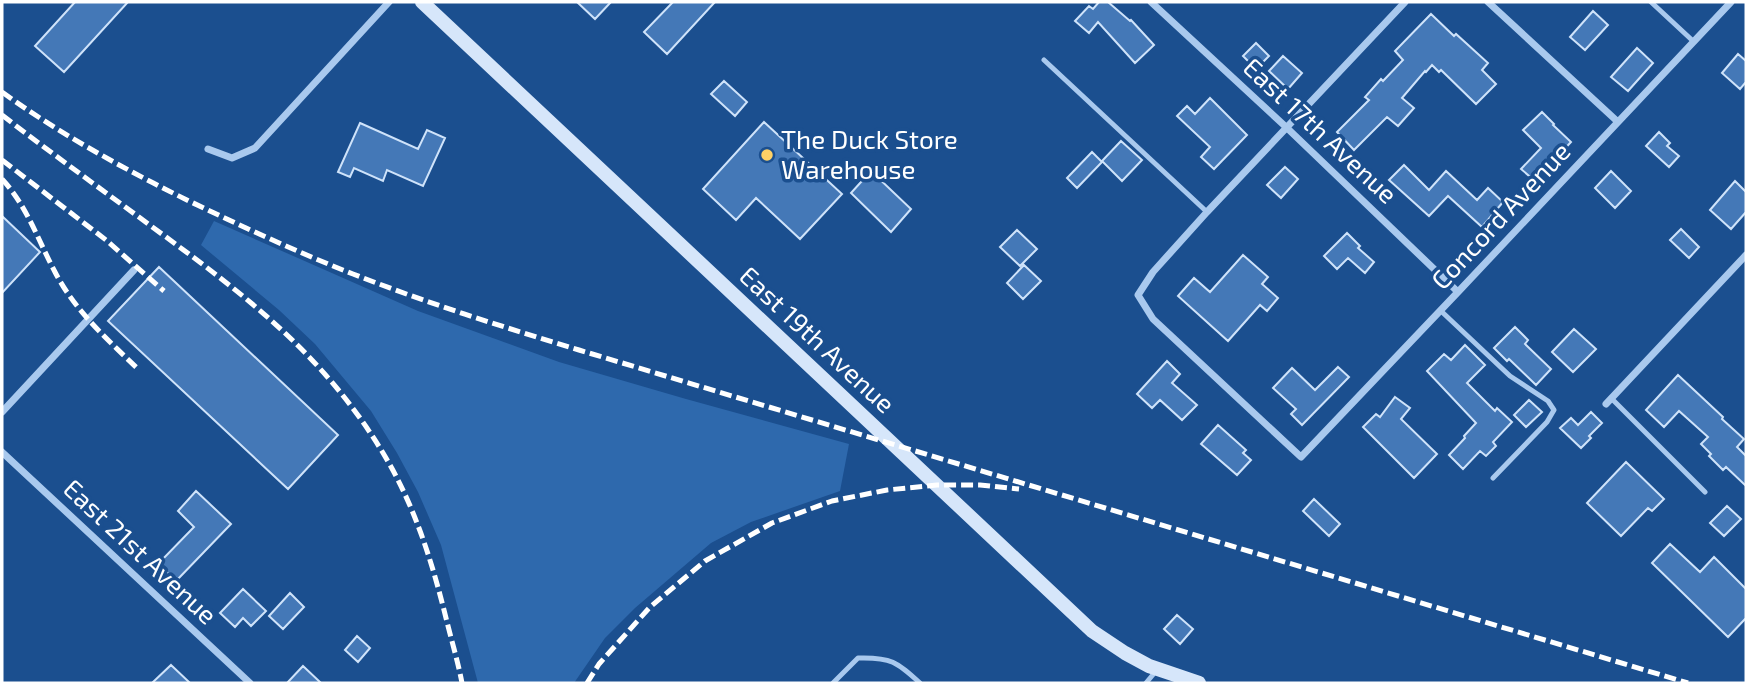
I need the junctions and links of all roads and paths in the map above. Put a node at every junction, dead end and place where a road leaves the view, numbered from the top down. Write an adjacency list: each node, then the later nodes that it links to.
1 (389, 2): 12 (street)
2 (422, 2): 23 (street, East 19th Avenue)
3 (1150, 2): 11 (street, East 17th Avenue)
4 (1405, 2): 11 (street)
5 (1488, 2): 10 (street)
6 (1651, 2): 8 (lane)
7 (1731, 2): 8 (street, Concord Avenue)
8 (1693, 41): 10 (street, Concord Avenue)
9 (1044, 60): 13 (lane)
10 (1618, 122): 16 (street, Concord Avenue)
11 (1286, 127): 13 (street); 16 (street, East 17th Avenue)
12 (208, 149)
13 (1207, 212): 17 (street, Concord Avenue)
14 (1746, 255): 18 (street)
15 (134, 270): 19 (street)
16 (1458, 292): 17 (street, Concord Avenue)
17 (1441, 311): 21 (lane)
18 (1609, 401): 22 (lane)
19 (2, 412)
20 (2, 452): 24 (street, East 21st Avenue)
21 (1493, 478)
22 (1705, 492)
23 (1157, 669): 27 (lane); 28 (street, East 19th Avenue)
24 (250, 683)
25 (833, 683): 26 (lane)
26 (920, 683)
27 (1146, 683)
28 (1199, 683)

